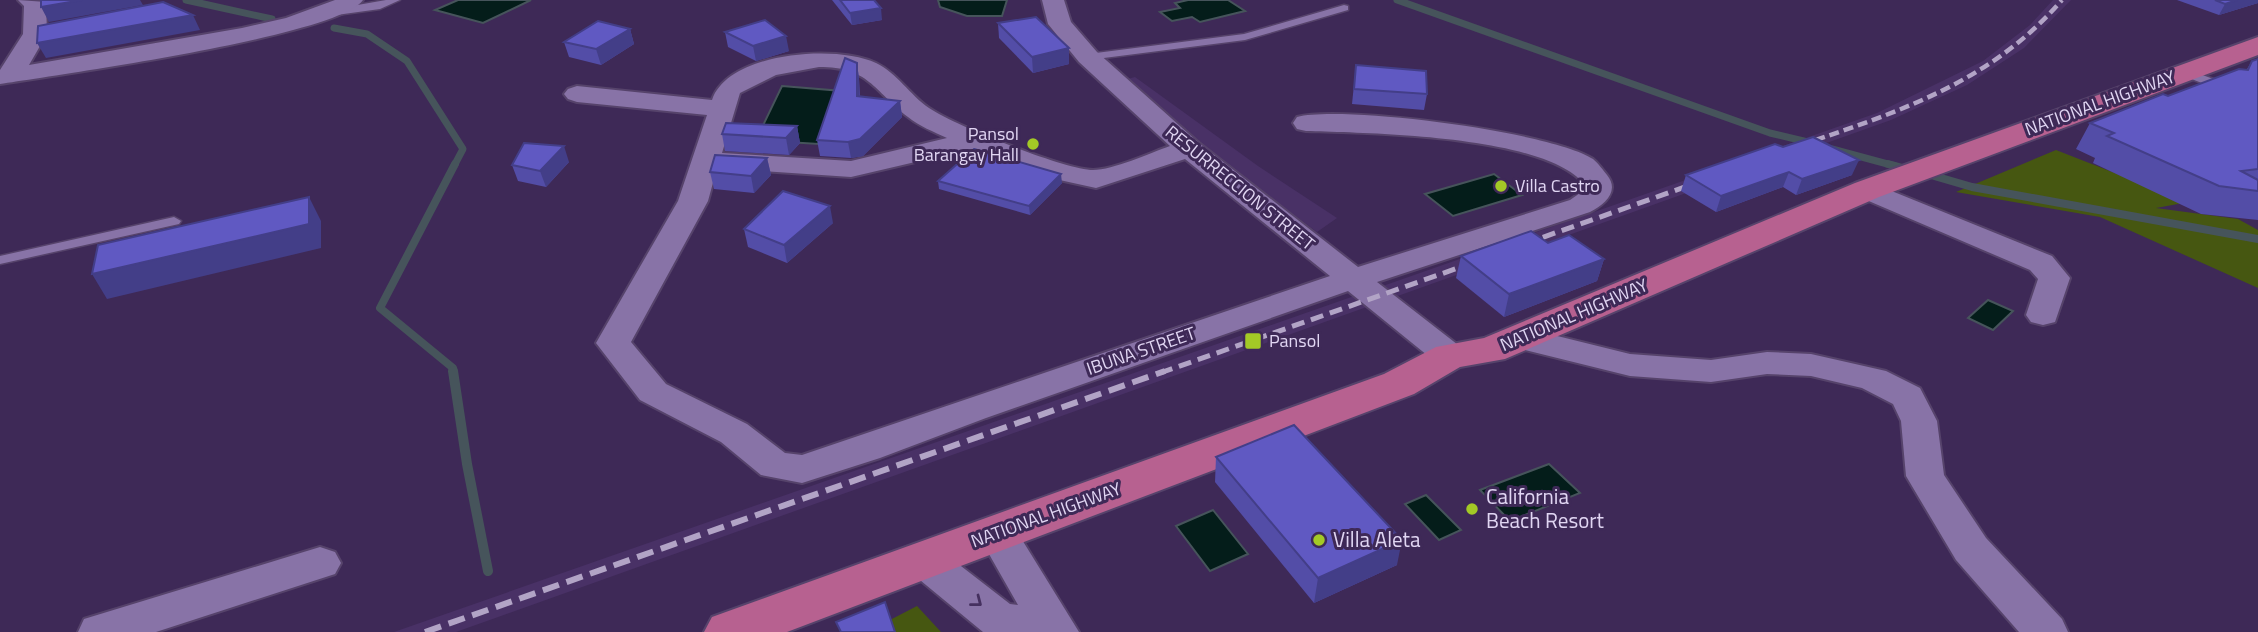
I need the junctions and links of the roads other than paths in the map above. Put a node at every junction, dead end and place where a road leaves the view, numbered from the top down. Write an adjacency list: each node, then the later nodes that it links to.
1 (29, 0): 8 (street)
2 (352, 0): 6 (street)
3 (394, 0): 6 (lane)
4 (1053, 0): 10 (street, RESURRECCION STREET)
5 (1344, 8): 10 (lane)
6 (323, 13): 12 (street)
7 (61, 30): 8 (street)
8 (35, 34): 12 (street)
9 (2258, 45): 11 (main road, NATIONAL HIGHWAY)
10 (1088, 57): 18 (street, RESURRECCION STREET)
11 (2183, 72): 13 (lane); 20 (main road, NATIONAL HIGHWAY)
12 (6, 76)
13 (2229, 89)
14 (577, 94): 15 (street)
15 (722, 109): 17 (street); 19 (street)
16 (1306, 123): 23 (street, IBUNA STREET)
17 (973, 140): 18 (street); 19 (street)
18 (1189, 149): 23 (street, RESURRECCION STREET)
19 (707, 160): 23 (street, IBUNA STREET)
20 (1880, 185): 24 (street); 25 (main road, NATIONAL HIGHWAY)
21 (174, 221): 22 (lane)
22 (0, 260)
23 (1353, 279): 26 (street, RESURRECCION STREET)
24 (2043, 315)
25 (1521, 338): 26 (main road, NATIONAL HIGHWAY); 33 (street)
26 (1450, 356): 27 (main road, NATIONAL HIGHWAY)
27 (997, 533): 28 (main road, NATIONAL HIGHWAY); 32 (street)
28 (924, 560): 31 (main road, NATIONAL HIGHWAY); 32 (street, one-way to 32)
29 (320, 563): 30 (street)
30 (100, 632)
31 (730, 632)
32 (1057, 632)
33 (2046, 632)

